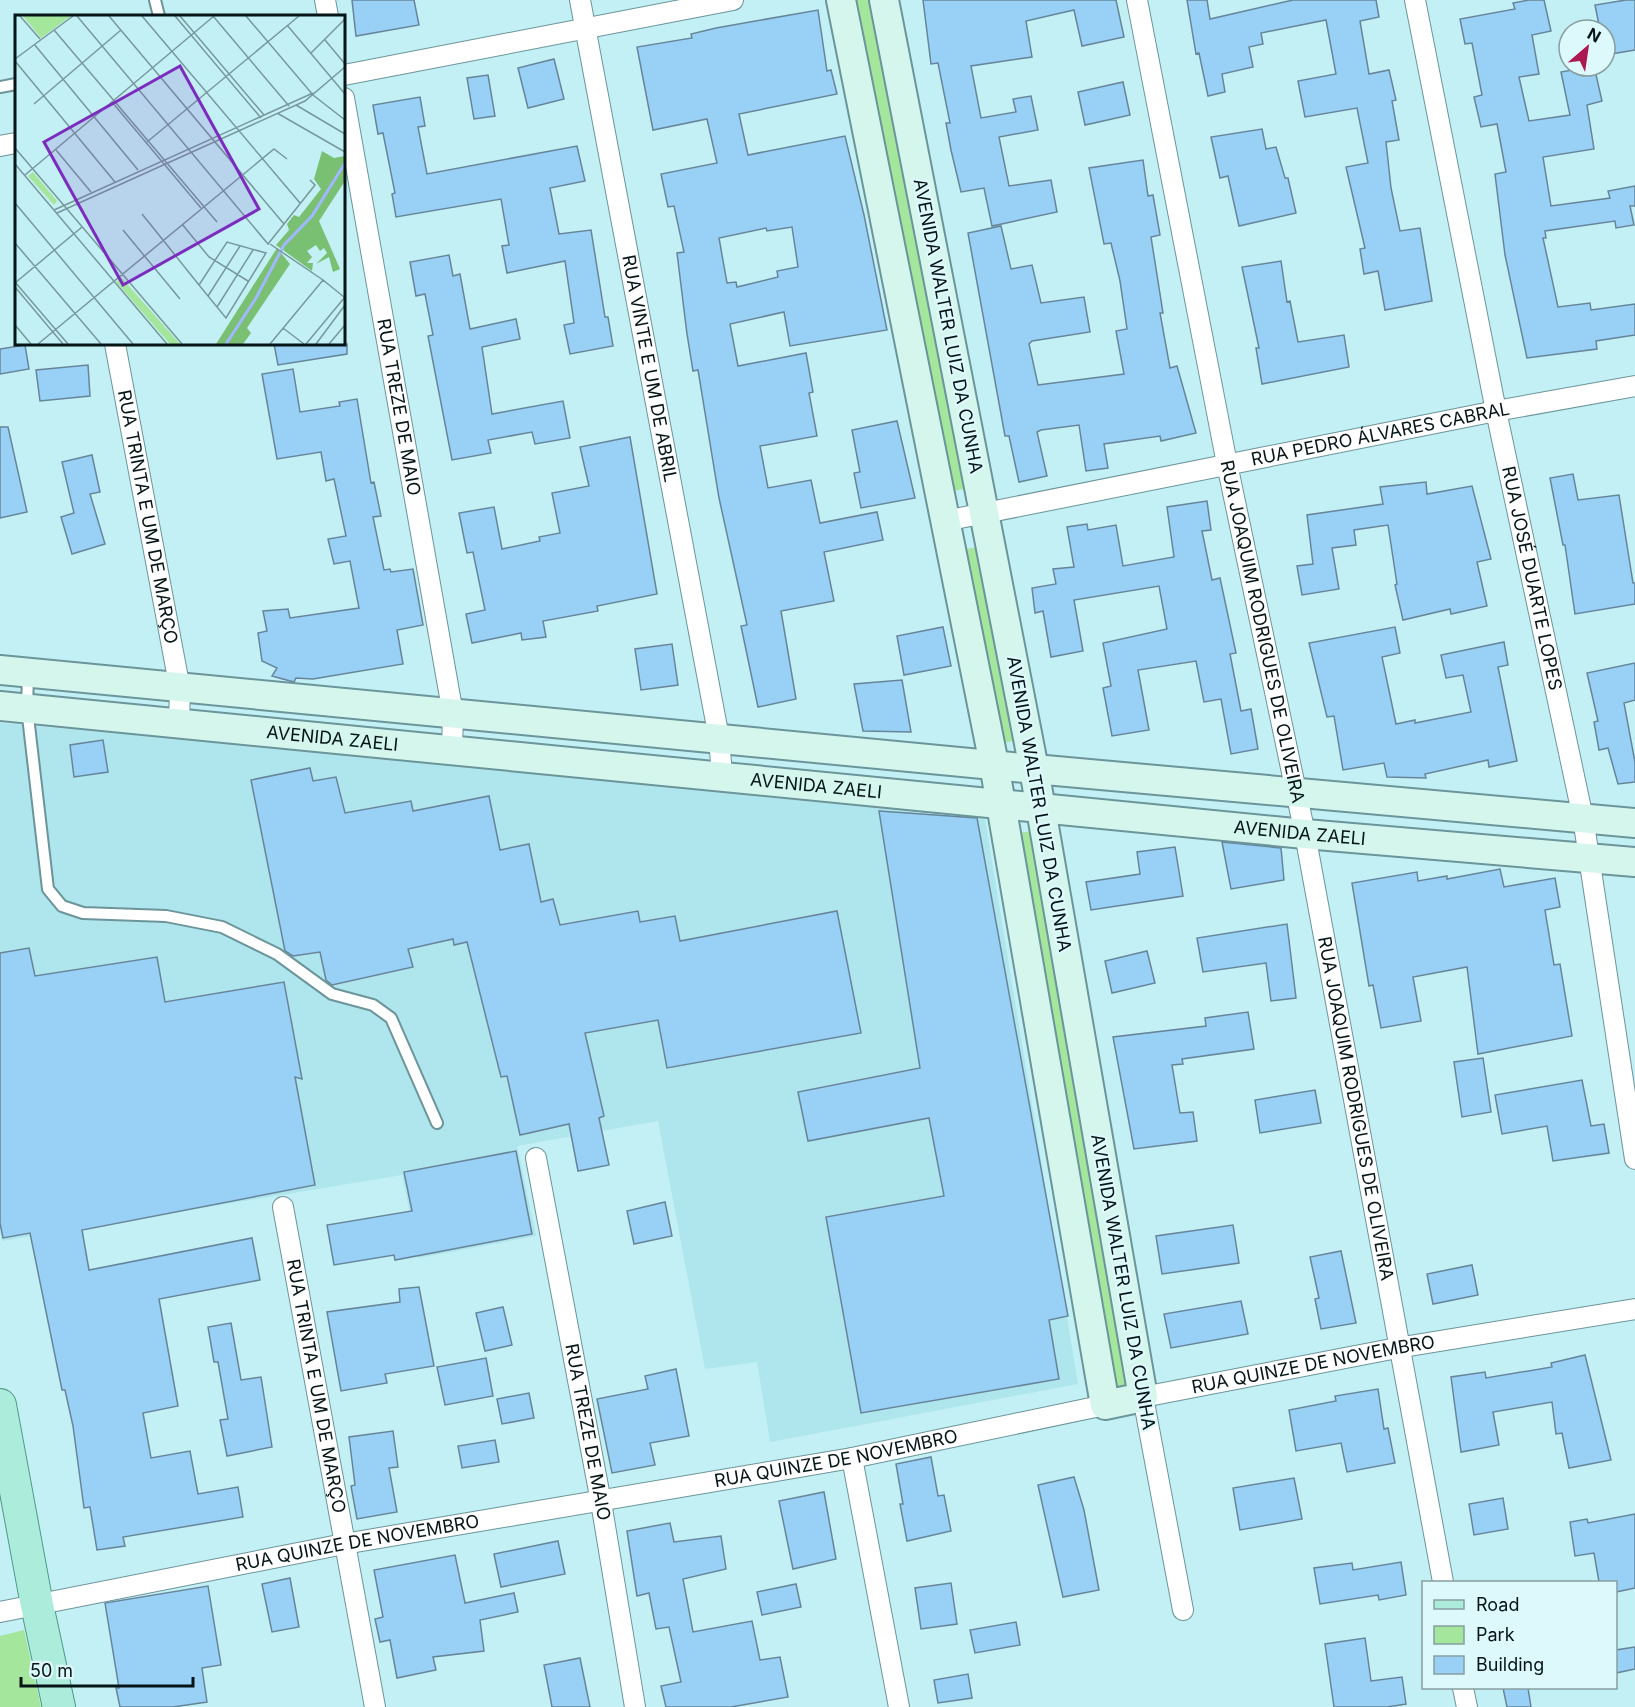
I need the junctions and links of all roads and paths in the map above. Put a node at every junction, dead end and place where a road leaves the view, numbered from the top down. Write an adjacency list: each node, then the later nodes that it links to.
1 (155, 0): 9 (lane)
2 (325, 0): 10 (street)
3 (580, 0): 11 (street, RUA VINTE E UM DE ABRIL)
4 (733, 0): 11 (street)
5 (841, 0): 23 (street, AVENIDA WALTER LUIZ DA CUNHA)
6 (884, 0): 22 (street, AVENIDA WALTER LUIZ DA CUNHA)
7 (1137, 0): 21 (street, RUA JOAQUIM RODRIGUES DE OLIVEIRA)
8 (1415, 0): 20 (street, RUA JOSÉ DUARTE LOPES)
9 (159, 15)
10 (328, 15)
11 (586, 29): 12 (street); 29 (street, RUA VINTE E UM DE ABRIL)
12 (345, 75)
13 (15, 84): 14 (lane)
14 (0, 87)
15 (345, 104): 27 (street, RUA TREZE DE MAIO)
16 (15, 142): 17 (street)
17 (0, 146)
18 (115, 345): 25 (street, RUA TRINTA E UM DE MARÇO)
19 (1635, 386): 20 (street, RUA PEDRO ÁLVARES CABRAL)
20 (1496, 411): 21 (street, RUA PEDRO ÁLVARES CABRAL); 37 (street, RUA JOSÉ DUARTE LOPES)
21 (1227, 464): 22 (street, RUA PEDRO ÁLVARES CABRAL); 34 (street, RUA JOAQUIM RODRIGUES DE OLIVEIRA)
22 (985, 512): 23 (street, RUA PEDRO ÁLVARES CABRAL); 32 (street, AVENIDA WALTER LUIZ DA CUNHA)
23 (945, 521): 31 (street, AVENIDA WALTER LUIZ DA CUNHA)
24 (14, 672): 25 (street, AVENIDA ZAELI); 26 (lane)
25 (180, 689): 27 (street, AVENIDA ZAELI); 28 (street, RUA TRINTA E UM DE MARÇO)
26 (13, 707): 28 (street, AVENIDA ZAELI); 42 (lane)
27 (453, 714): 29 (street, AVENIDA ZAELI); 30 (street, RUA TREZE DE MAIO)
28 (179, 723): 30 (street, AVENIDA ZAELI)
29 (719, 738): 31 (street, AVENIDA ZAELI); 33 (street, RUA VINTE E UM DE ABRIL)
30 (452, 749): 33 (street, AVENIDA ZAELI)
31 (994, 764): 32 (street, AVENIDA ZAELI); 35 (street, AVENIDA WALTER LUIZ DA CUNHA)
32 (1034, 769): 34 (street, AVENIDA ZAELI); 36 (street, AVENIDA WALTER LUIZ DA CUNHA)
33 (722, 775): 35 (street, AVENIDA ZAELI)
34 (1296, 792): 37 (street, AVENIDA ZAELI); 39 (street, RUA JOAQUIM RODRIGUES DE OLIVEIRA)
35 (1001, 803): 36 (street, AVENIDA ZAELI); 50 (street, AVENIDA WALTER LUIZ DA CUNHA)
36 (1039, 806): 39 (street, AVENIDA ZAELI); 48 (street, AVENIDA WALTER LUIZ DA CUNHA)
37 (1583, 818): 38 (street, AVENIDA ZAELI); 40 (street, RUA JOSÉ DUARTE LOPES)
38 (1635, 823)
39 (1305, 834): 40 (street, AVENIDA ZAELI); 47 (street, RUA JOAQUIM RODRIGUES DE OLIVEIRA)
40 (1589, 857): 41 (street, AVENIDA ZAELI); 44 (street, RUA JOSÉ DUARTE LOPES)
41 (1635, 862)
42 (437, 1123)
43 (536, 1158): 52 (street, RUA TREZE DE MAIO)
44 (1635, 1159)
45 (283, 1207): 53 (street, RUA TRINTA E UM DE MARÇO)
46 (1635, 1309): 47 (street, RUA QUINZE DE NOVEMBRO)
47 (1398, 1348): 48 (street, RUA QUINZE DE NOVEMBRO); 54 (street, RUA JOAQUIM RODRIGUES DE OLIVEIRA)
48 (1143, 1397): 50 (street, RUA QUINZE DE NOVEMBRO); 56 (street, AVENIDA WALTER LUIZ DA CUNHA)
49 (0, 1405): 55 (main road)
50 (1105, 1405): 51 (street, RUA QUINZE DE NOVEMBRO)
51 (852, 1458): 52 (street, RUA QUINZE DE NOVEMBRO); 62 (street)
52 (602, 1502): 53 (street, RUA QUINZE DE NOVEMBRO); 61 (street, RUA TREZE DE MAIO)
53 (344, 1544): 55 (street, RUA QUINZE DE NOVEMBRO); 60 (street, RUA TRINTA E UM DE MARÇO)
54 (1443, 1581)
55 (37, 1605): 57 (street, RUA QUINZE DE NOVEMBRO); 59 (main road)
56 (1183, 1610)
57 (0, 1612)
58 (1463, 1689): 63 (street)
59 (59, 1707)
60 (375, 1707)
61 (635, 1707)
62 (898, 1707)
63 (1467, 1707)

